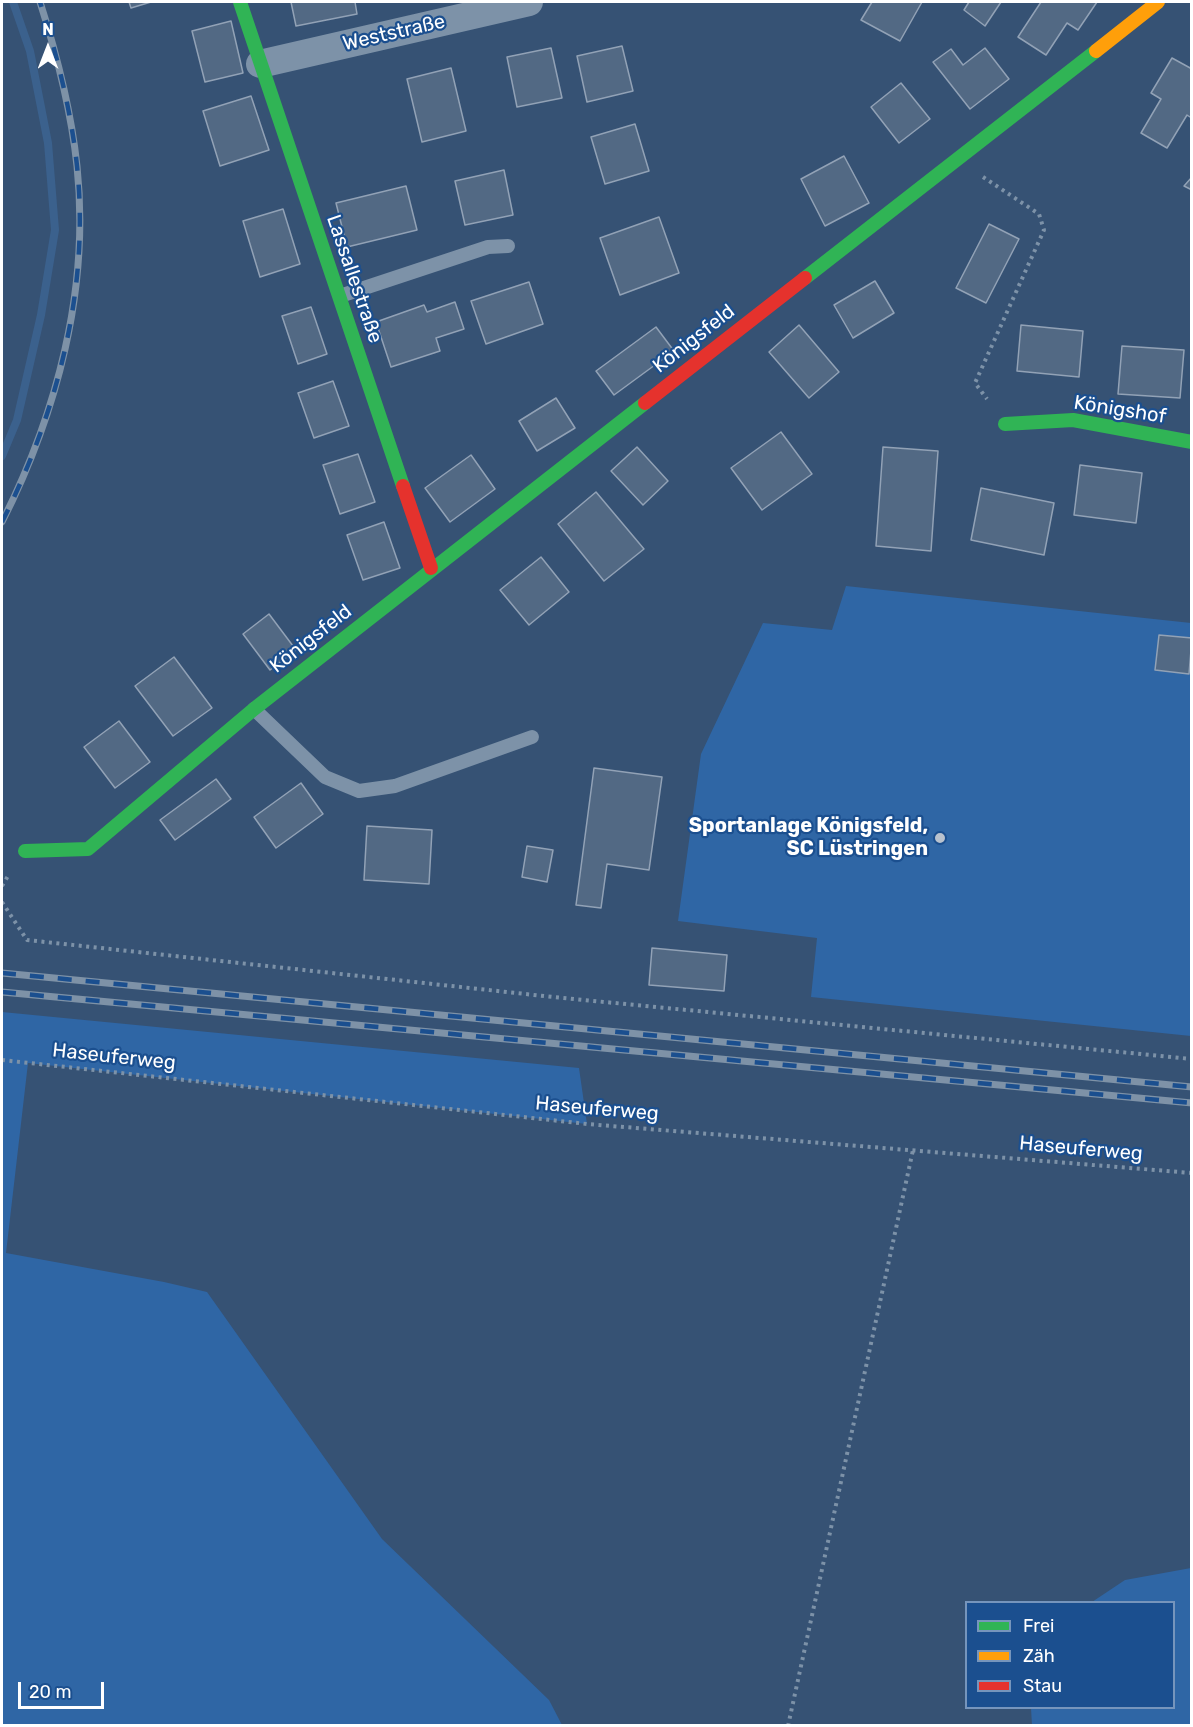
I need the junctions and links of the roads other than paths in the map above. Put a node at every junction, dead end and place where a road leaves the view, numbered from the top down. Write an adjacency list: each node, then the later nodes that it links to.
1 (240, 2): 4 (street, Lassallestraße)
2 (529, 2): 4 (street, Weststraße)
3 (1158, 2): 9 (street, Königsfeld)
4 (260, 64): 6 (street, Lassallestraße)
5 (508, 246): 6 (lane)
6 (340, 296): 9 (street, Lassallestraße)
7 (1005, 424): 8 (street, Königshof)
8 (1191, 442)
9 (431, 568): 10 (street, Königsfeld)
10 (254, 709): 11 (lane); 12 (street, Königsfeld)
11 (532, 737)
12 (25, 851)

